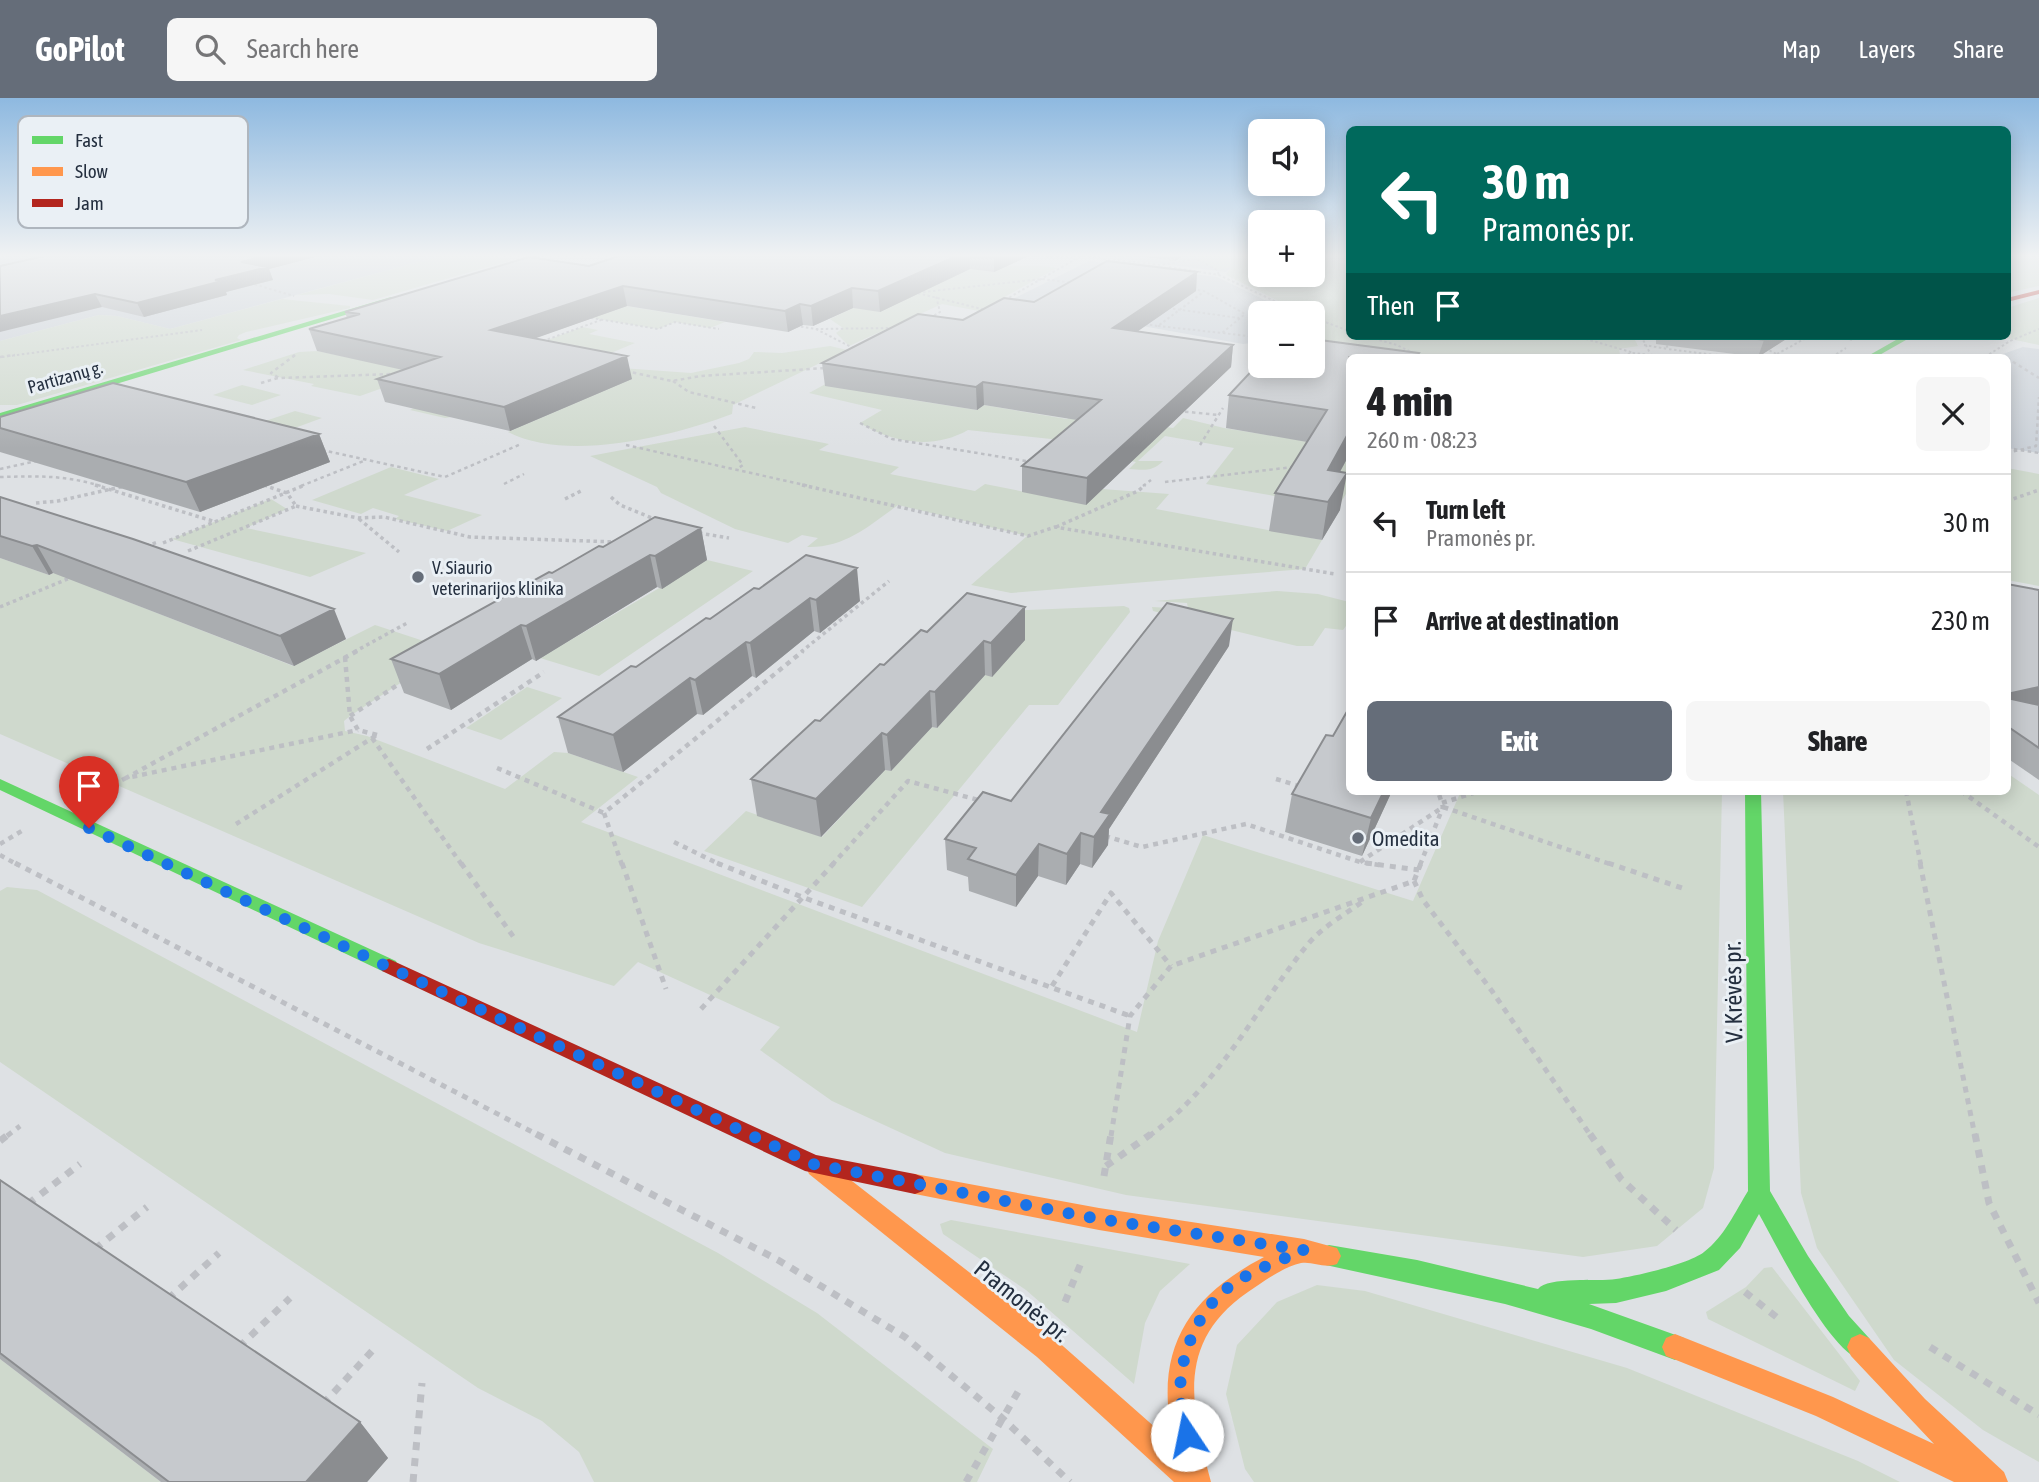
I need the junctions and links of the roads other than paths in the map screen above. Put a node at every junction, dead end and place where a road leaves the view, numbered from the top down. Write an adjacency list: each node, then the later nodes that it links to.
1 (329, 319): 4 (main road, Partizanų g.)
2 (1902, 340): 3 (main road)
3 (1876, 354)
4 (0, 416)
5 (0, 784): 7 (main road, Pramonės pr.)
6 (1753, 795): 8 (main road, V. Krėvės pr.)
7 (813, 1164): 9 (main road, Pramonės pr.); 11 (main road, Pramonės pr.)
8 (1759, 1192): 10 (main road); 13 (main road, V. Krėvės pr.)
9 (1304, 1250): 10 (main road, Pramonės pr.); 11 (main road)
10 (1515, 1295): 12 (main road)
11 (1196, 1482)
12 (1985, 1482)
13 (1994, 1482)

